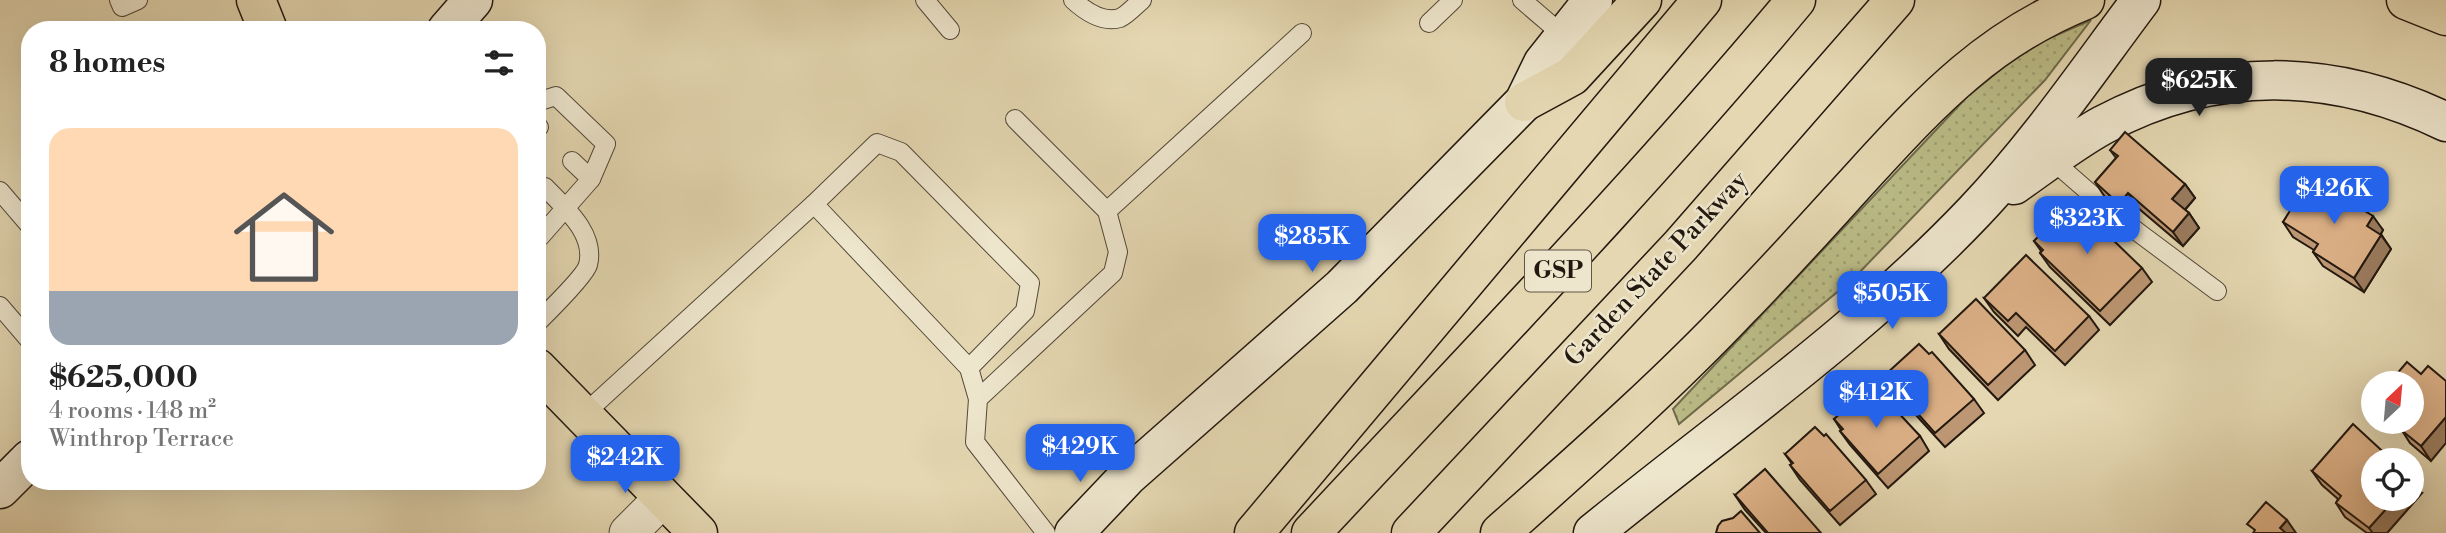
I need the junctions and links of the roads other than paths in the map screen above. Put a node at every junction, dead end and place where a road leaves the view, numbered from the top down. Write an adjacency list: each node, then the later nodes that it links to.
1 (120, 0): 2 (lane)
2 (138, 0)
3 (256, 0): 19 (main road)
4 (473, 0): 20 (main road)
5 (925, 0): 22 (lane)
6 (1073, 0): 7 (lane)
7 (1142, 0)
8 (1453, 0): 21 (lane)
9 (1522, 0): 24 (lane)
10 (1593, 0): 24 (main road)
11 (1642, 0): 26 (main road)
12 (1702, 0): 55 (main road)
13 (1796, 0): 56 (main road, GSP)
14 (1895, 0): 57 (main road, Garden State Parkway / GSP)
15 (2085, 0): 58 (main road)
16 (2141, 0): 37 (main road)
17 (2406, 0): 18 (main road)
18 (2446, 16)
19 (264, 21)
20 (455, 21)
21 (1430, 23)
22 (950, 30)
23 (1302, 33): 36 (lane)
24 (1564, 36): 26 (main road)
25 (546, 99): 31 (lane)
26 (1524, 102): 54 (main road)
27 (1015, 119): 36 (lane)
28 (2446, 122): 30 (main road)
29 (572, 160): 31 (lane)
30 (2052, 160): 37 (main road); 40 (lane)
31 (591, 180): 35 (lane)
32 (546, 188): 35 (lane)
33 (0, 191): 38 (lane)
34 (814, 204): 44 (lane); 44 (lane); 47 (lane)
35 (566, 209): 39 (lane); 42 (lane)
36 (1107, 211): 46 (lane)
37 (1975, 212): 59 (main road)
38 (21, 216)
39 (546, 231)
40 (2217, 291)
41 (0, 306): 43 (lane)
42 (546, 314)
43 (21, 330)
44 (969, 368): 46 (lane)
45 (546, 377): 47 (main road)
46 (978, 399): 53 (lane)
47 (583, 415): 50 (main road)
48 (21, 468): 49 (main road)
49 (0, 489)
50 (663, 498): 51 (street); 52 (main road)
51 (628, 533)
52 (698, 533)
53 (1046, 533)
54 (1074, 533)
55 (1254, 533)
56 (1311, 533)
57 (1411, 533)
58 (1500, 533)
59 (1593, 533)

